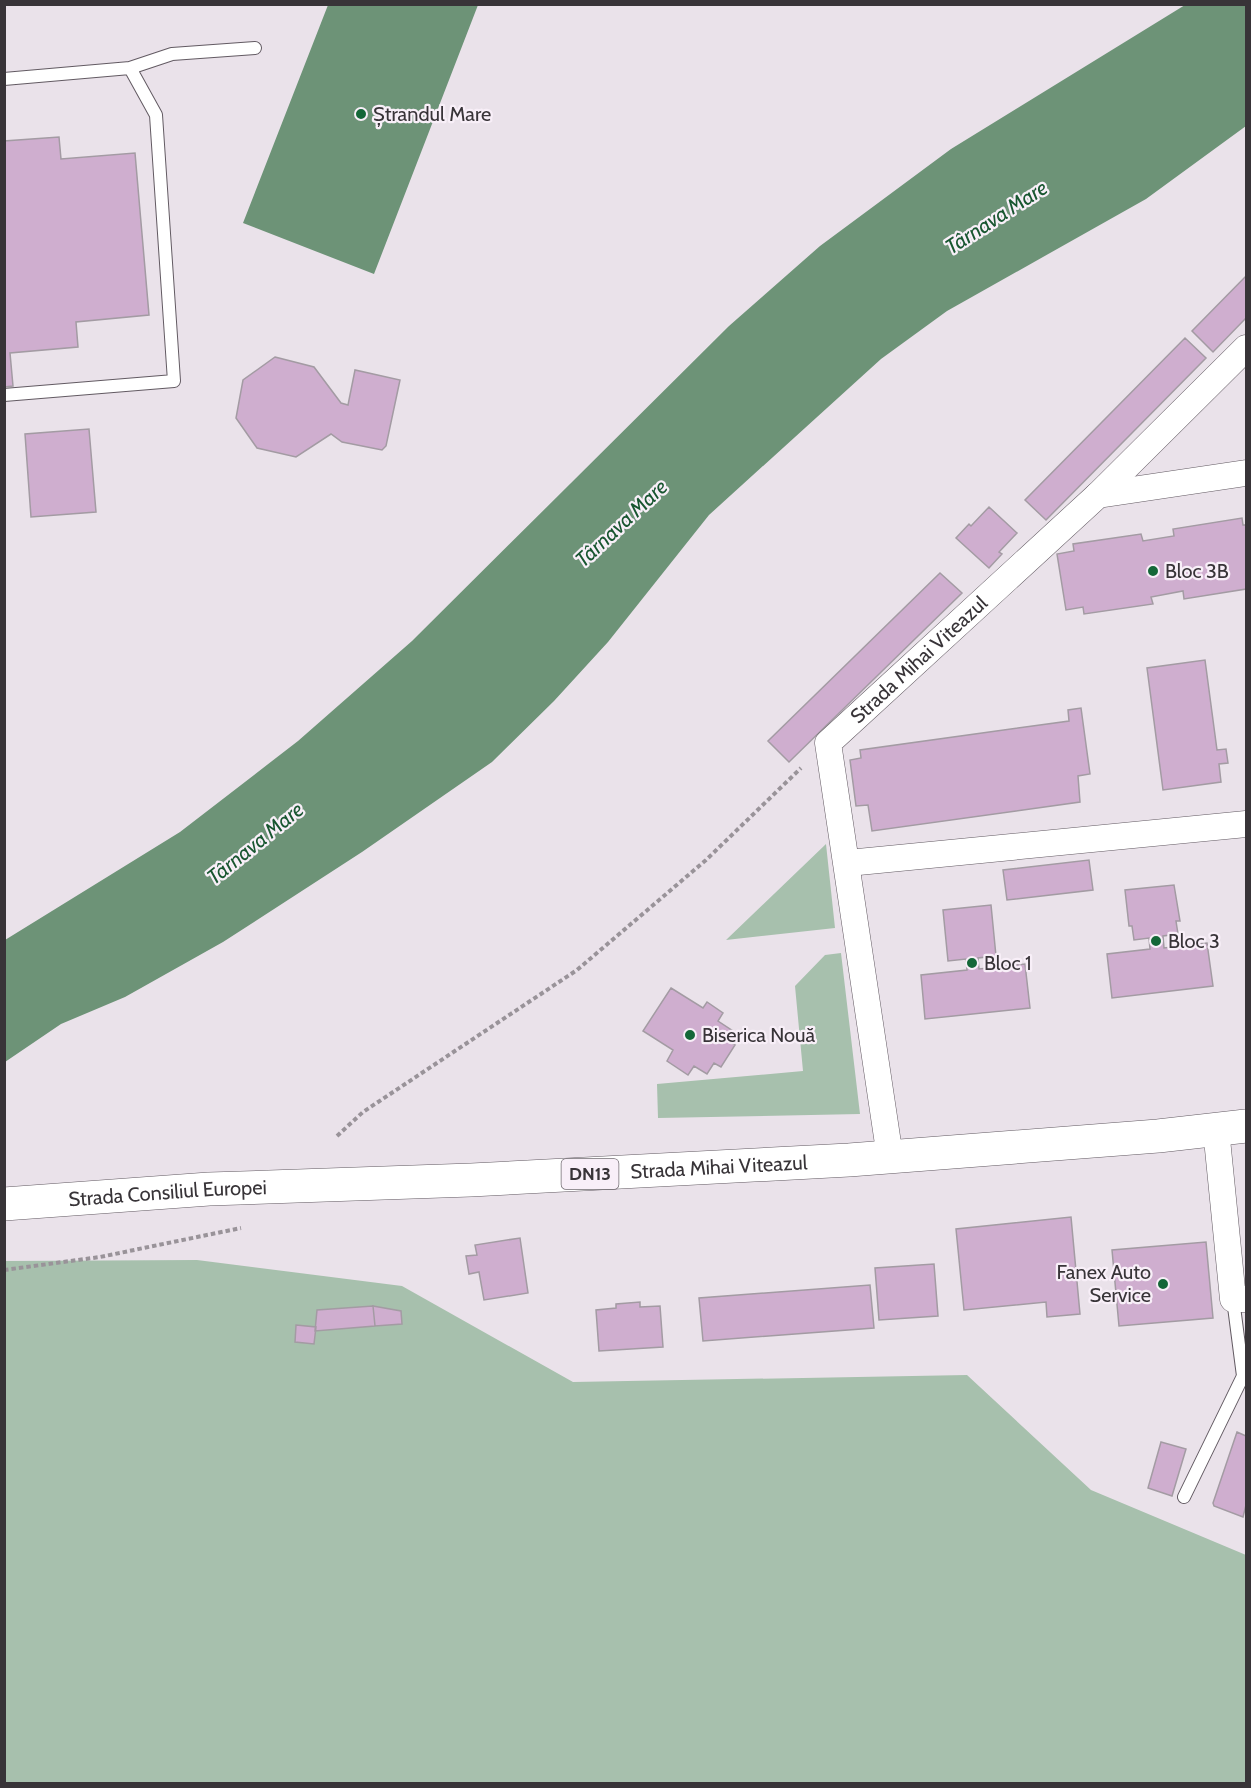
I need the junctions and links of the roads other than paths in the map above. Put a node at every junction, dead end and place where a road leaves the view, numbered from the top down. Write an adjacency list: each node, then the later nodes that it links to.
1 (255, 48): 2 (lane)
2 (130, 68): 3 (lane); 5 (lane)
3 (4, 79)
4 (1246, 348): 7 (street, Strada Mihai Viteazul)
5 (4, 395)
6 (1246, 473): 7 (street)
7 (1098, 495): 9 (street, Strada Mihai Viteazul)
8 (1246, 824): 9 (street)
9 (848, 863): 11 (street)
10 (1231, 1128): 11 (highway, Strada Mihai Viteazul / DN13); 14 (street)
11 (890, 1157): 12 (highway, Strada Mihai Viteazul / DN13)
12 (331, 1185): 13 (highway, Strada Consiliul Europei / DN13)
13 (4, 1204)
14 (1240, 1299): 15 (lane)
15 (1245, 1377): 16 (lane)
16 (1184, 1497)

